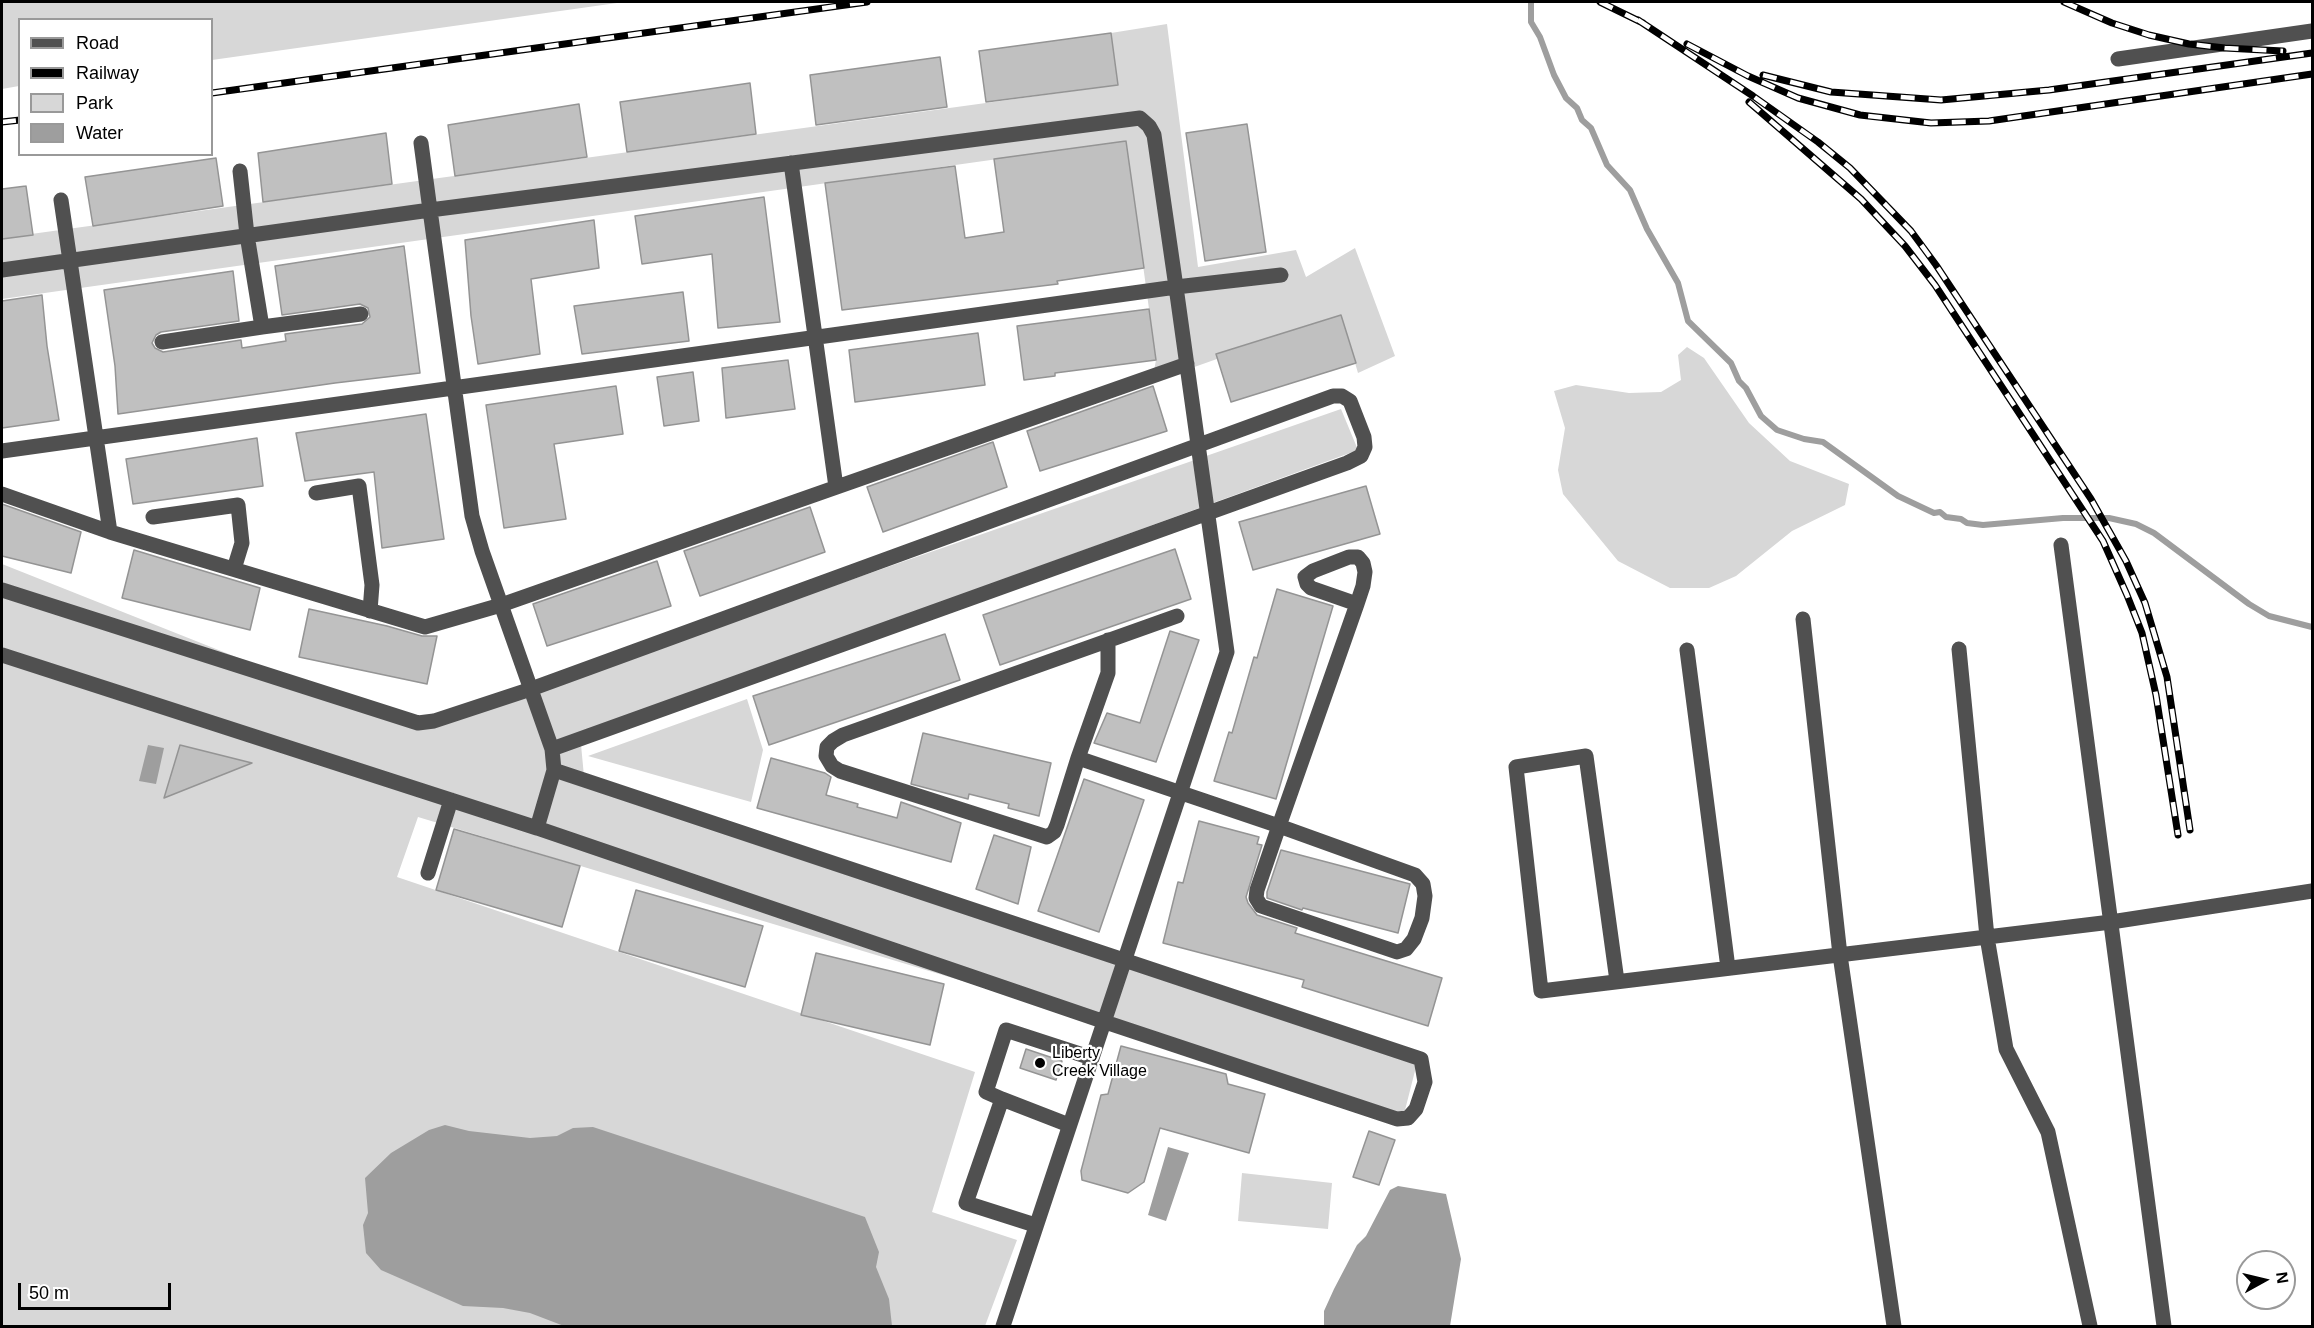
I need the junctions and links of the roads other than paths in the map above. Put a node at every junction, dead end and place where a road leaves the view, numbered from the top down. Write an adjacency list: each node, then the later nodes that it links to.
1 (2313, 31): 2 (street)
2 (2118, 58)
3 (421, 143): 7 (street)
4 (791, 163): 7 (street); 12 (street); 15 (street)
5 (240, 171): 8 (street)
6 (61, 200): 9 (street)
7 (430, 210): 8 (street); 18 (street)
8 (247, 235): 9 (street); 14 (street)
9 (69, 260): 10 (street); 19 (street)
10 (2, 270)
11 (1281, 275): 12 (street)
12 (1176, 287): 15 (street); 17 (street)
13 (361, 314): 14 (street)
14 (262, 327): 16 (street)
15 (815, 337): 18 (street); 22 (street)
16 (162, 342)
17 (1187, 364): 20 (street); 22 (street)
18 (454, 387): 19 (street); 32 (street)
19 (96, 439): 21 (street); 27 (street)
20 (1199, 444): 25 (street); 25 (street); 40 (street)
21 (2, 452)
22 (836, 487): 32 (street)
23 (316, 493): 33 (street)
24 (2, 494): 27 (street)
25 (1209, 511): 41 (street); 44 (street)
26 (153, 517): 29 (street)
27 (110, 532): 29 (street)
28 (2061, 545): 50 (street)
29 (234, 569): 33 (street)
30 (2, 590): 40 (street)
31 (1357, 604): 46 (street)
32 (501, 605): 33 (street); 40 (street)
33 (370, 610)
34 (1177, 616): 36 (street)
35 (1803, 619): 52 (street)
36 (1108, 640): 42 (street); 42 (street)
37 (1959, 649): 51 (street)
38 (1687, 650): 54 (street)
39 (2, 655): 45 (street)
40 (531, 689): 41 (street)
41 (552, 749): 43 (street)
42 (1078, 758): 44 (street)
43 (554, 770): 47 (street); 53 (street)
44 (1181, 792): 46 (street); 53 (street)
45 (452, 800): 47 (street); 48 (street)
46 (1279, 826): 46 (street)
47 (537, 828): 56 (street)
48 (428, 873)
49 (2313, 891): 50 (street)
50 (2111, 922): 51 (street); 64 (street)
51 (1987, 937): 52 (street); 63 (street)
52 (1840, 955): 54 (street); 62 (street)
53 (1126, 960): 56 (street); 56 (street)
54 (1728, 968): 55 (street)
55 (1617, 981): 55 (street)
56 (1105, 1022): 57 (street)
57 (1092, 1058): 58 (street); 59 (street)
58 (1002, 1099): 59 (street); 60 (street)
59 (1070, 1125): 60 (street)
60 (1035, 1225): 61 (street)
61 (1003, 1326)
62 (1894, 1326)
63 (2090, 1326)
64 (2164, 1326)

